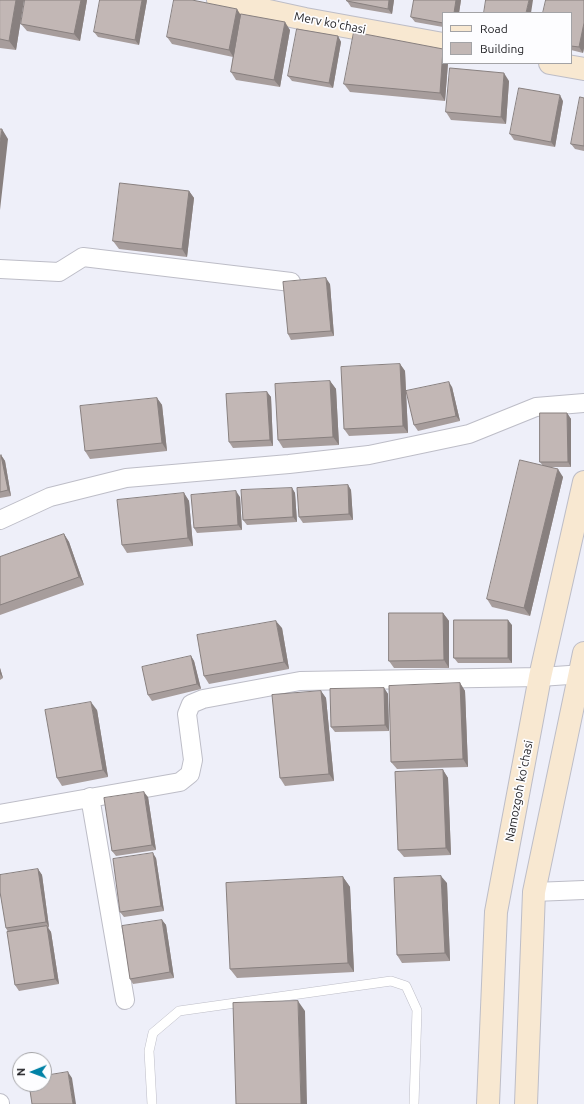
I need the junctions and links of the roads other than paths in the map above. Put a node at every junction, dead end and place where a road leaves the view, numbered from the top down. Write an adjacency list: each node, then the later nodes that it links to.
1 (218, 0): 2 (main road, Merv ko'chasi)
2 (254, 4): 3 (main road, Merv ko'chasi)
3 (442, 44)
4 (556, 64): 5 (main road)
5 (584, 69)
6 (0, 269): 7 (street)
7 (291, 282)
8 (584, 403): 10 (street)
9 (584, 482): 13 (main road, Namozgoh ko'chasi)
10 (0, 520)
11 (584, 653): 12 (main road)
12 (582, 674): 13 (street); 17 (main road)
13 (540, 677): 14 (street); 21 (main road, Namozgoh ko'chasi)
14 (90, 797): 15 (street); 18 (street)
15 (0, 814)
16 (584, 890): 17 (street)
17 (534, 892): 22 (main road)
18 (125, 1000)
19 (152, 1104): 20 (lane)
20 (414, 1104)
21 (488, 1104)
22 (526, 1104)

